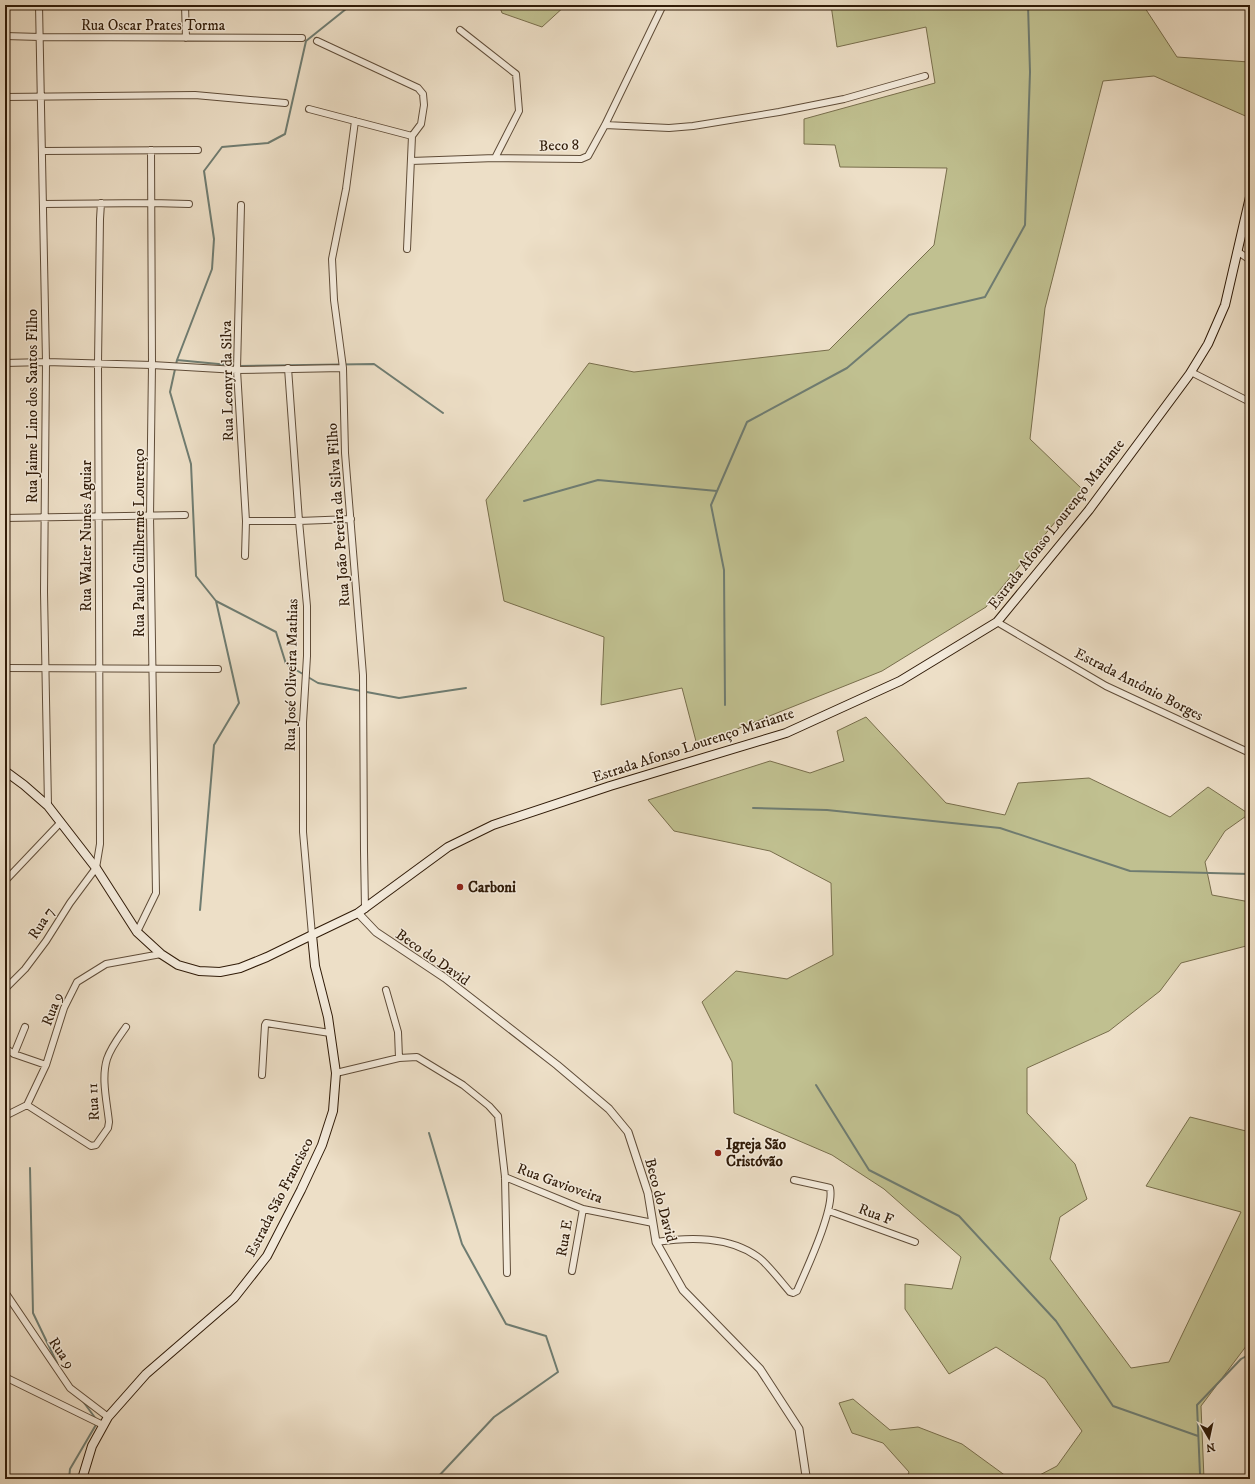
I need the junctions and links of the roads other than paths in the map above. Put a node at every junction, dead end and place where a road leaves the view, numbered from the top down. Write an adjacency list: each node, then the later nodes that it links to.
1 (40, 5): 6 (street, Rua Jaime Lino dos Santos Filho)
2 (185, 5): 7 (street)
3 (663, 5): 16 (street, Beco 8)
4 (460, 30): 21 (street)
5 (5, 36): 6 (street, Rua Oscar Prates Torma)
6 (40, 37): 7 (street, Rua Oscar Prates Torma); 11 (street, Rua Jaime Lino dos Santos Filho)
7 (186, 38): 8 (street, Rua Oscar Prates Torma)
8 (302, 38)
9 (317, 41): 17 (street)
10 (925, 76): 16 (street)
11 (41, 96): 12 (street); 13 (street); 20 (street, Rua Jaime Lino dos Santos Filho)
12 (5, 97)
13 (285, 103)
14 (309, 109): 15 (street)
15 (355, 121): 17 (street); 37 (street, Rua João Pereira da Silva Filho)
16 (605, 125): 21 (street, Beco 8)
17 (412, 136): 22 (street)
18 (151, 150): 19 (street); 20 (street); 25 (street, Rua Paulo Guilherme Lourenço)
19 (198, 150)
20 (42, 151): 26 (street, Rua Jaime Lino dos Santos Filho)
21 (495, 158): 22 (street, Beco 8)
22 (411, 161): 29 (street)
23 (1250, 196): 30 (main road, Estrada Afonso Lourenço Mariante)
24 (101, 203): 25 (street); 26 (street); 34 (street, Rua Walter Nunes Aguiar)
25 (152, 203): 27 (street); 35 (street, Rua Paulo Guilherme Lourenço)
26 (43, 204): 32 (street, Rua Jaime Lino dos Santos Filho)
27 (189, 204)
28 (241, 205): 38 (street, Rua Leonyr da Silva)
29 (407, 249)
30 (1237, 251): 31 (street); 39 (main road, Estrada Afonso Lourenço Mariante)
31 (1250, 260)
32 (46, 362): 33 (street); 34 (street); 44 (street, Rua Jaime Lino dos Santos Filho)
33 (5, 363)
34 (98, 363): 35 (street); 42 (street, Rua Walter Nunes Aguiar)
35 (152, 365): 38 (street); 43 (street, Rua Paulo Guilherme Lourenço)
36 (288, 368): 37 (street); 38 (street); 48 (street, Rua José Oliveira Mathias)
37 (343, 368): 46 (street, Rua João Pereira da Silva Filho)
38 (237, 370): 47 (street, Rua Leonyr da Silva)
39 (1191, 372): 40 (street); 50 (main road, Estrada Afonso Lourenço Mariante)
40 (1250, 402)
41 (185, 515): 43 (street)
42 (99, 516): 43 (street); 44 (street); 51 (street, Rua Walter Nunes Aguiar)
43 (150, 516): 54 (street, Rua Paulo Guilherme Lourenço)
44 (45, 517): 45 (street); 53 (street, Rua Jaime Lino dos Santos Filho)
45 (5, 518)
46 (351, 519): 48 (street); 62 (street, Rua João Pereira da Silva Filho)
47 (246, 521): 48 (street); 49 (street, Rua Leonyr da Silva)
48 (299, 521): 65 (street, Rua José Oliveira Mathias)
49 (245, 556)
50 (998, 622): 56 (street, Estrada Antônio Borges); 62 (main road, Estrada Afonso Lourenço Mariante)
51 (100, 667): 53 (street); 54 (street); 60 (street, Rua Walter Nunes Aguiar)
52 (5, 668): 53 (street)
53 (46, 668): 58 (street, Rua Jaime Lino dos Santos Filho)
54 (153, 669): 55 (street); 64 (street, Rua Paulo Guilherme Lourenço)
55 (218, 669)
56 (1250, 753)
57 (5, 771): 58 (main road, Estrada Afonso Lourenço Mariante)
58 (48, 806): 59 (main road, Estrada Afonso Lourenço Mariante)
59 (61, 822): 60 (main road, Estrada Afonso Lourenço Mariante); 61 (street)
60 (96, 868): 64 (main road, Estrada Afonso Lourenço Mariante); 67 (street, Rua 7)
61 (6, 878)
62 (366, 909): 63 (main road, Estrada Afonso Lourenço Mariante)
63 (358, 913): 65 (main road, Estrada Afonso Lourenço Mariante); 84 (street, Beco do David)
64 (137, 932): 66 (main road, Estrada Afonso Lourenço Mariante)
65 (312, 935): 66 (main road, Estrada Afonso Lourenço Mariante); 71 (main road, Estrada São Francisco)
66 (161, 954): 75 (street, Rua 9)
67 (5, 989)
68 (386, 990): 74 (street)
69 (25, 1027): 73 (street)
70 (126, 1027): 78 (street, Rua 11)
71 (330, 1033): 76 (main road, Estrada São Francisco); 77 (street)
72 (5, 1048): 73 (street)
73 (14, 1054): 75 (street)
74 (399, 1058): 76 (street); 80 (street)
75 (46, 1065): 78 (street, Rua 9)
76 (336, 1073): 91 (main road, Estrada São Francisco)
77 (262, 1075)
78 (27, 1105): 79 (street)
79 (5, 1116)
80 (505, 1177): 82 (street, Rua Gavioveira); 88 (street, Rua Gavioveira)
81 (794, 1180): 83 (street)
82 (583, 1209): 84 (street, Rua Gavioveira); 87 (street, Rua E)
83 (829, 1211): 85 (street); 86 (street, Rua F)
84 (653, 1224): 85 (street, Beco do David)
85 (656, 1242): 94 (street, Beco do David)
86 (915, 1242)
87 (572, 1271)
88 (507, 1273)
89 (5, 1292): 91 (street, Rua 9)
90 (5, 1377): 92 (street)
91 (108, 1417): 92 (main road, Estrada São Francisco)
92 (99, 1423): 93 (main road, Estrada São Francisco)
93 (82, 1479)
94 (806, 1479)

